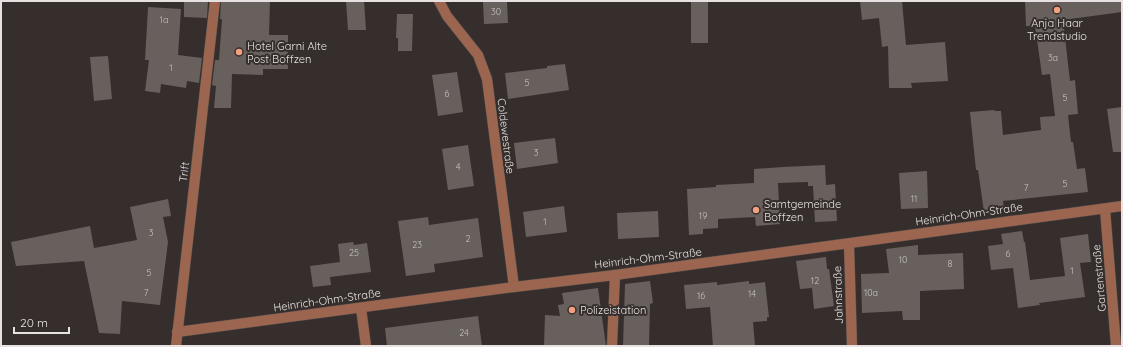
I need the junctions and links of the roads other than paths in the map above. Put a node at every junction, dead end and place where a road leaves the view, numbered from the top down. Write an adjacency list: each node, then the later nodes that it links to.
1 (215, 1): 9 (street, Trift)
2 (439, 1): 7 (street, Coldewestraße)
3 (1122, 206): 4 (street, Heinrich-Ohm-Straße)
4 (1104, 208): 5 (street, Heinrich-Ohm-Straße); 14 (street, Gartenstraße)
5 (849, 244): 6 (street, Heinrich-Ohm-Straße); 13 (street, Jahnstraße)
6 (615, 275): 7 (street, Heinrich-Ohm-Straße); 12 (street)
7 (514, 287): 8 (street, Heinrich-Ohm-Straße)
8 (361, 308): 9 (street, Heinrich-Ohm-Straße); 11 (street)
9 (178, 332): 10 (street, Trift)
10 (176, 346)
11 (366, 346)
12 (612, 346)
13 (852, 346)
14 (1116, 346)

